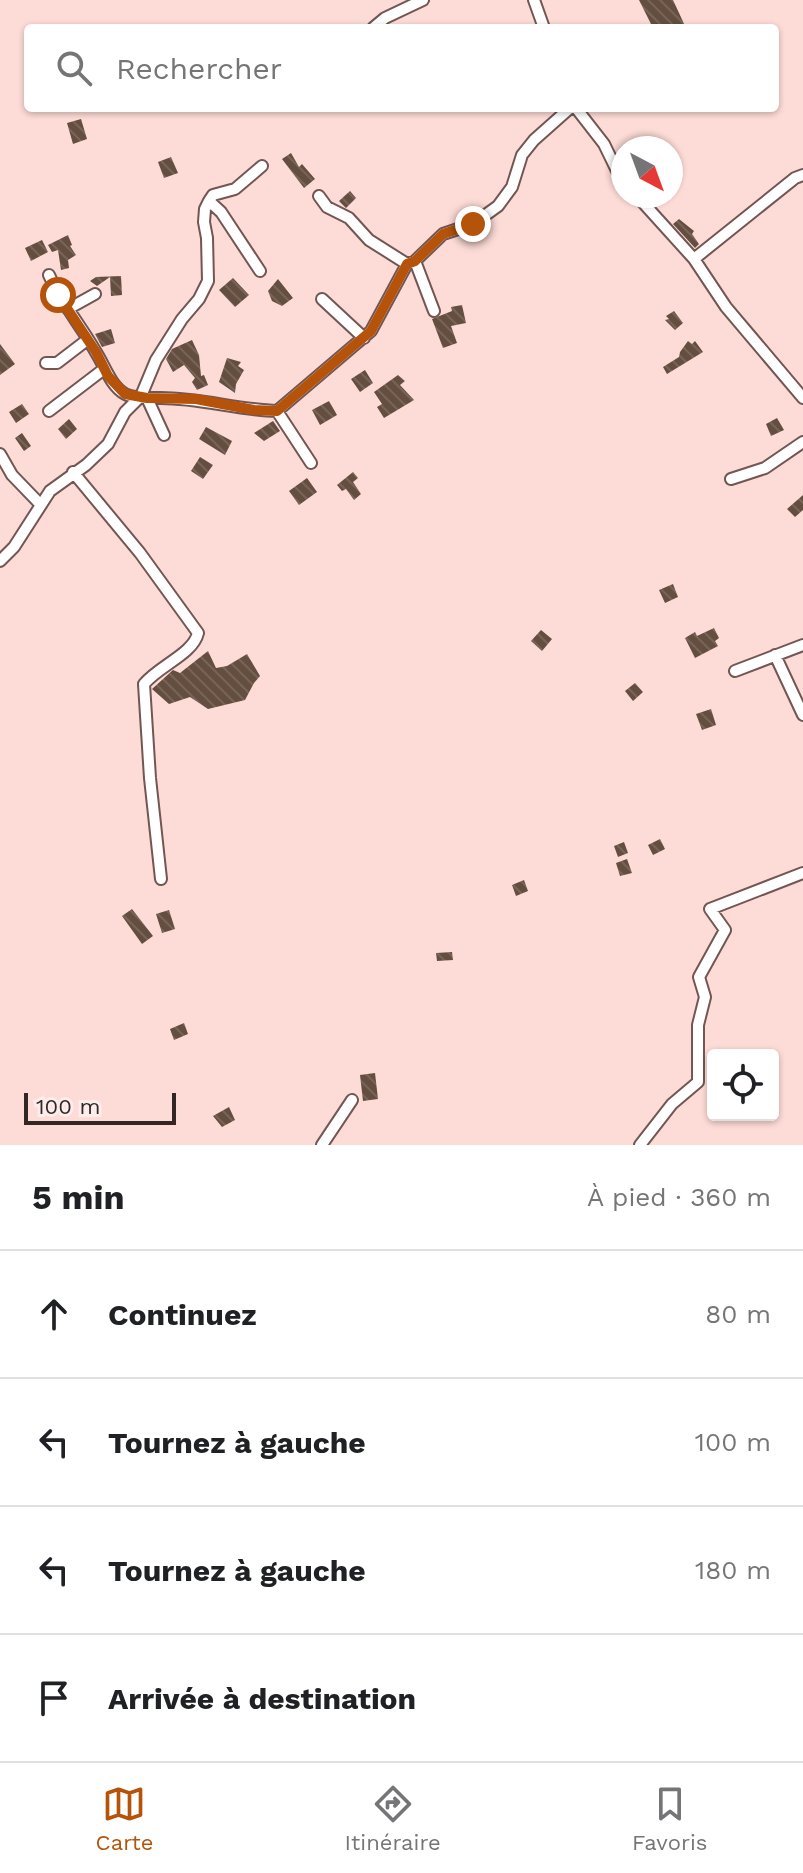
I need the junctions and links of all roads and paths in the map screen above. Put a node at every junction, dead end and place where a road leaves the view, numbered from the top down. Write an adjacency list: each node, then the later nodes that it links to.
1 (423, 0): 3 (street)
2 (534, 0): 4 (street)
3 (378, 24)
4 (543, 24)
5 (568, 112): 14 (street)
6 (576, 112): 7 (street)
7 (611, 158)
8 (262, 166): 11 (street)
9 (803, 175): 13 (street)
10 (319, 196): 14 (street)
11 (209, 201): 15 (street); 25 (street)
12 (648, 208): 13 (street)
13 (694, 259): 26 (street)
14 (411, 262): 20 (street); 21 (street)
15 (260, 271)
16 (49, 275): 19 (street)
17 (95, 294): 19 (street)
18 (322, 299): 21 (street)
19 (68, 309): 22 (street)
20 (434, 311)
21 (364, 338): 28 (street)
22 (87, 340): 23 (street); 24 (street)
23 (46, 363)
24 (104, 369): 25 (street); 27 (street)
25 (144, 397): 28 (street); 29 (street); 33 (street)
26 (803, 398)
27 (49, 411)
28 (277, 411): 32 (street)
29 (164, 435)
30 (803, 442): 34 (street)
31 (0, 454): 35 (street)
32 (311, 463)
33 (73, 472): 35 (street); 42 (street)
34 (731, 479)
35 (40, 504): 36 (street)
36 (0, 561)
37 (803, 645): 38 (street)
38 (775, 655): 39 (street); 40 (street)
39 (735, 671)
40 (803, 715)
41 (803, 873): 45 (street)
42 (161, 879)
43 (352, 1100): 44 (street)
44 (322, 1145)
45 (640, 1145)

